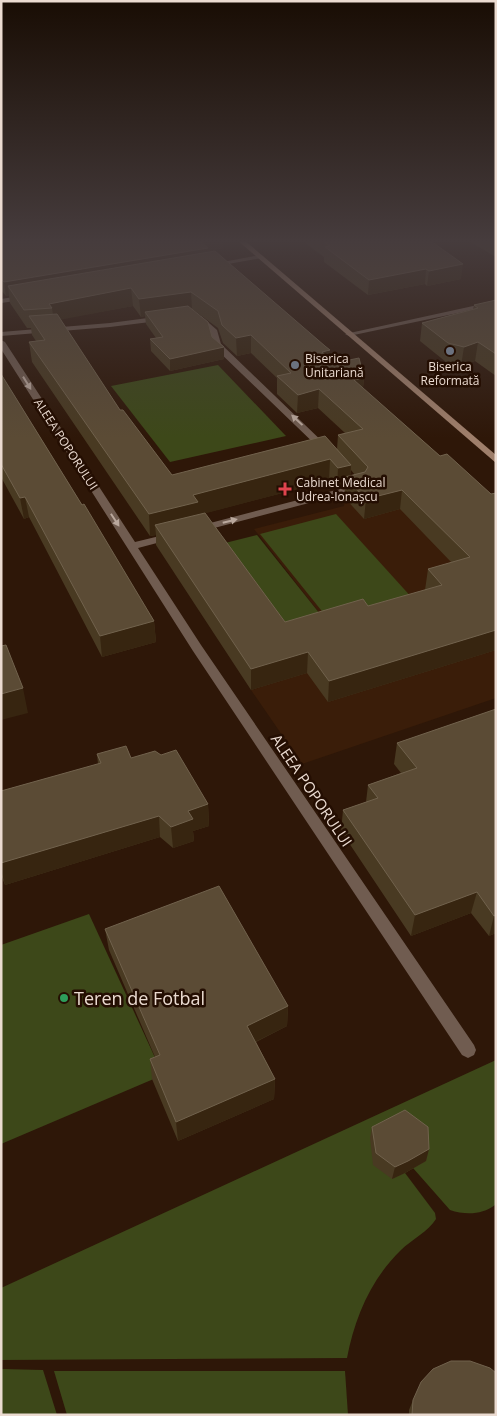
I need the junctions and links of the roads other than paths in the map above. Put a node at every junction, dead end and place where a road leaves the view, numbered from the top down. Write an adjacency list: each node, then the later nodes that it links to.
1 (316, 305): 6 (main road)
2 (486, 305): 6 (street)
3 (191, 313): 8 (street, one-way to 3)
4 (168, 316): 5 (street)
5 (1, 334)
6 (349, 334): 9 (main road)
7 (1, 342): 11 (street, ALEEA POPORULUI, one-way to 11)
8 (330, 455)
9 (496, 460)
10 (349, 476): 11 (street, one-way to 10)
11 (132, 546): 12 (street, ALEEA POPORULUI)
12 (468, 1050)

